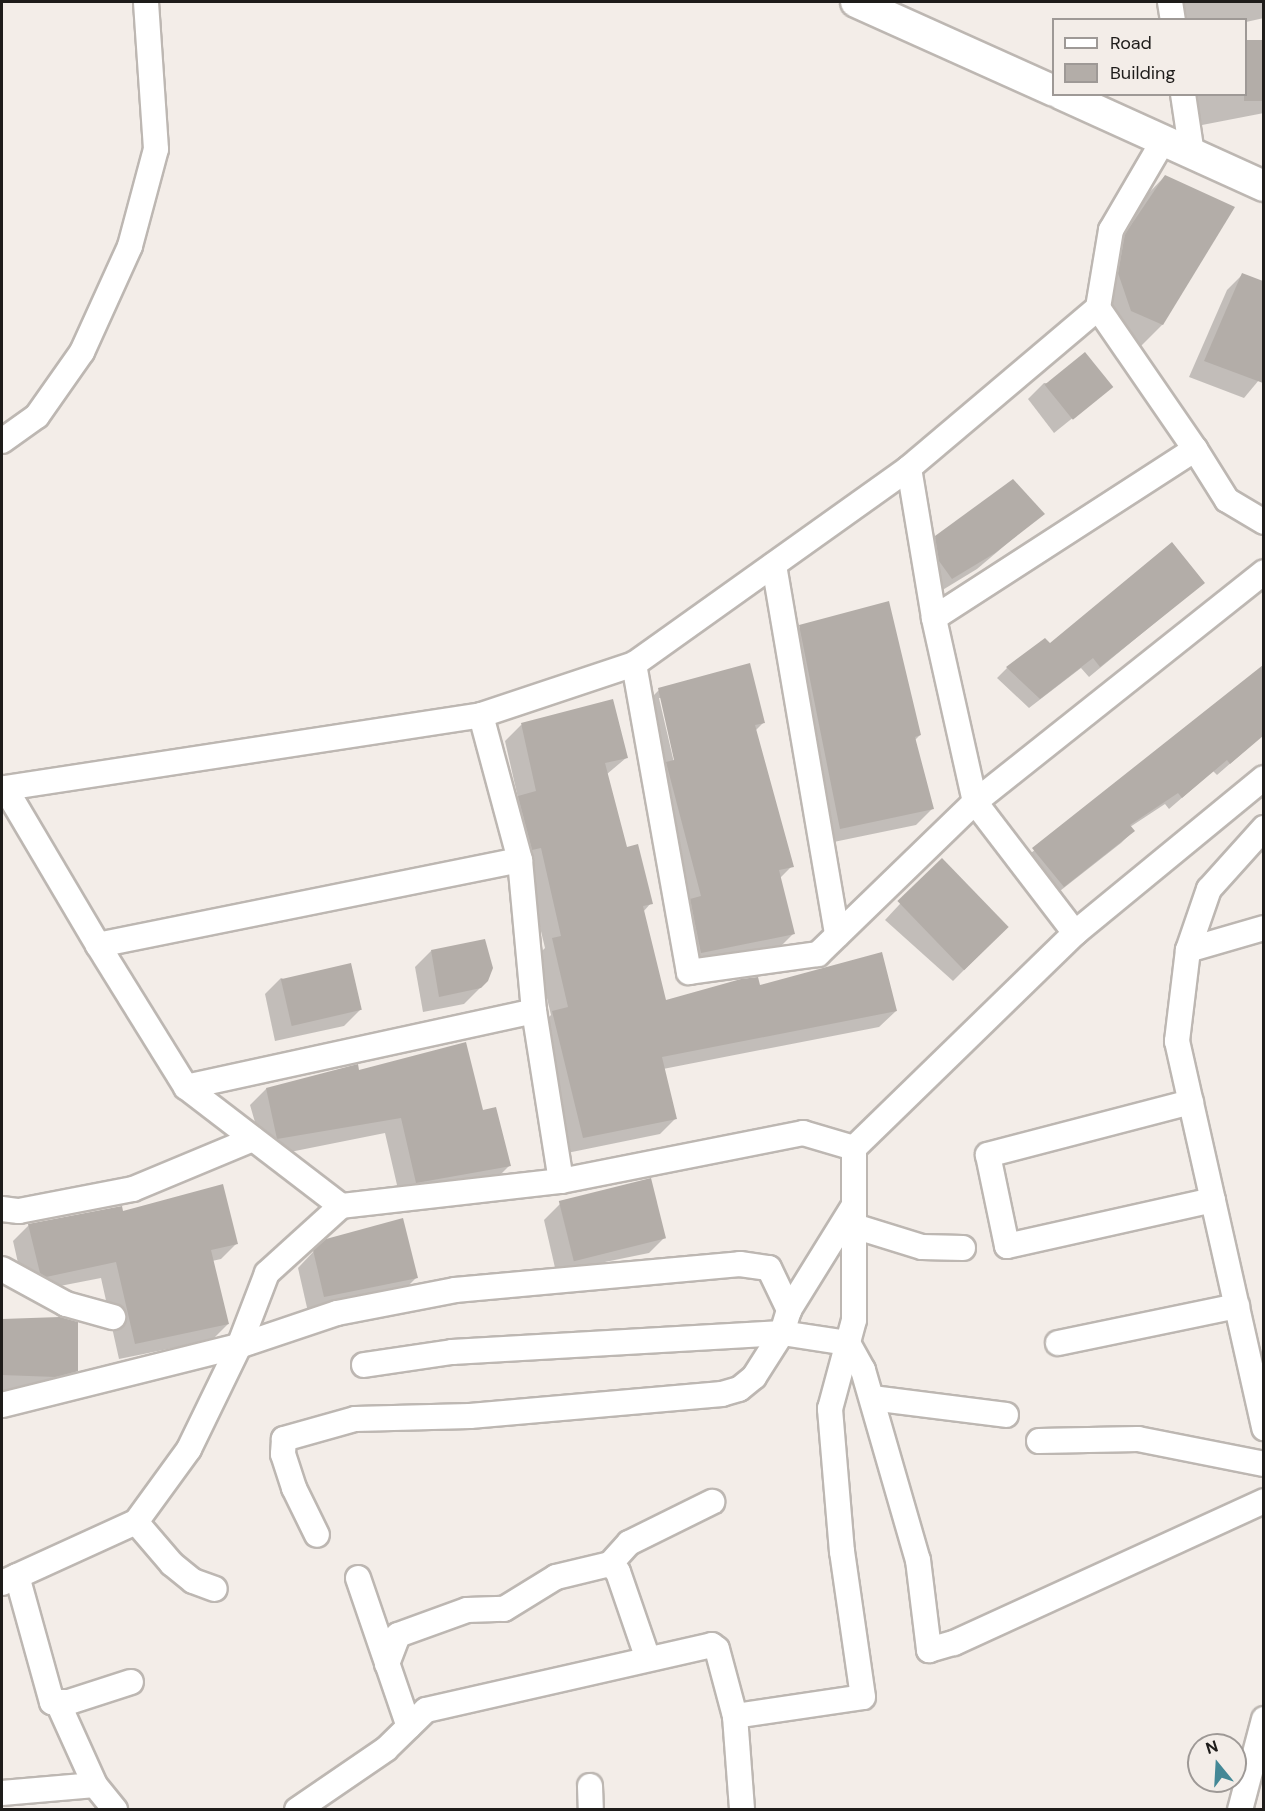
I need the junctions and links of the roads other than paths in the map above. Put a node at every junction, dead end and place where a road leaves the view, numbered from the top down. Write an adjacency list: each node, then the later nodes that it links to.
1 (146, 2): 12 (street)
2 (856, 2): 5 (street)
3 (1170, 2): 4 (street)
4 (1173, 18)
5 (1052, 91)
6 (1065, 96): 8 (street)
7 (1183, 96): 9 (street)
8 (1163, 141): 9 (street); 11 (street)
9 (1192, 154): 10 (street)
10 (1263, 186)
11 (1098, 308): 13 (street); 14 (street)
12 (2, 441)
13 (1195, 449): 15 (street); 18 (street)
14 (909, 468): 16 (street); 18 (street)
15 (1263, 522)
16 (774, 565): 19 (street); 28 (street)
17 (1263, 572): 23 (street)
18 (934, 618): 23 (street)
19 (634, 664): 20 (street); 28 (street)
20 (481, 715): 22 (street); 25 (street)
21 (1263, 778): 27 (street)
22 (3, 787): 29 (street)
23 (975, 802): 27 (street); 28 (street)
24 (1263, 828): 30 (street)
25 (520, 860): 29 (street); 31 (street)
26 (1263, 928): 30 (street)
27 (1075, 933): 35 (street)
28 (837, 935)
29 (98, 945): 32 (street)
30 (1188, 950): 33 (street)
31 (534, 1011): 32 (street); 36 (street)
32 (186, 1087): 34 (street)
33 (1191, 1102): 37 (street); 37 (street)
34 (253, 1139): 38 (street); 39 (street)
35 (854, 1148): 36 (street); 40 (street)
36 (561, 1181): 38 (street)
37 (1213, 1200): 43 (street)
38 (340, 1206): 49 (street)
39 (2, 1209)
40 (854, 1215): 41 (street); 44 (street); 47 (street)
41 (963, 1248)
42 (2, 1269): 45 (street)
43 (1237, 1306): 48 (street); 54 (street)
44 (789, 1310): 46 (street); 49 (street)
45 (113, 1317)
46 (782, 1333): 47 (street); 50 (street); 60 (street)
47 (848, 1342): 51 (street); 69 (street)
48 (1058, 1343)
49 (239, 1346): 52 (street); 59 (street)
50 (364, 1365)
51 (872, 1398): 53 (street); 58 (street)
52 (2, 1405)
53 (1005, 1415)
54 (1263, 1428)
55 (1039, 1442): 56 (street)
56 (1263, 1464)
57 (712, 1502): 61 (street)
58 (1263, 1502)
59 (136, 1522): 63 (street); 64 (street)
60 (318, 1535)
61 (610, 1564): 65 (street); 66 (street)
62 (358, 1578): 66 (street)
63 (9, 1580): 68 (street)
64 (215, 1589)
65 (648, 1659): 69 (street); 71 (street)
66 (387, 1664): 71 (street)
67 (131, 1682): 68 (street)
68 (58, 1703): 72 (street)
69 (735, 1716): 76 (street)
70 (1263, 1719): 77 (street)
71 (409, 1727): 74 (street)
72 (94, 1785): 73 (street); 75 (street)
73 (2, 1793)
74 (302, 1808)
75 (115, 1809)
76 (742, 1809)
77 (1240, 1809)

